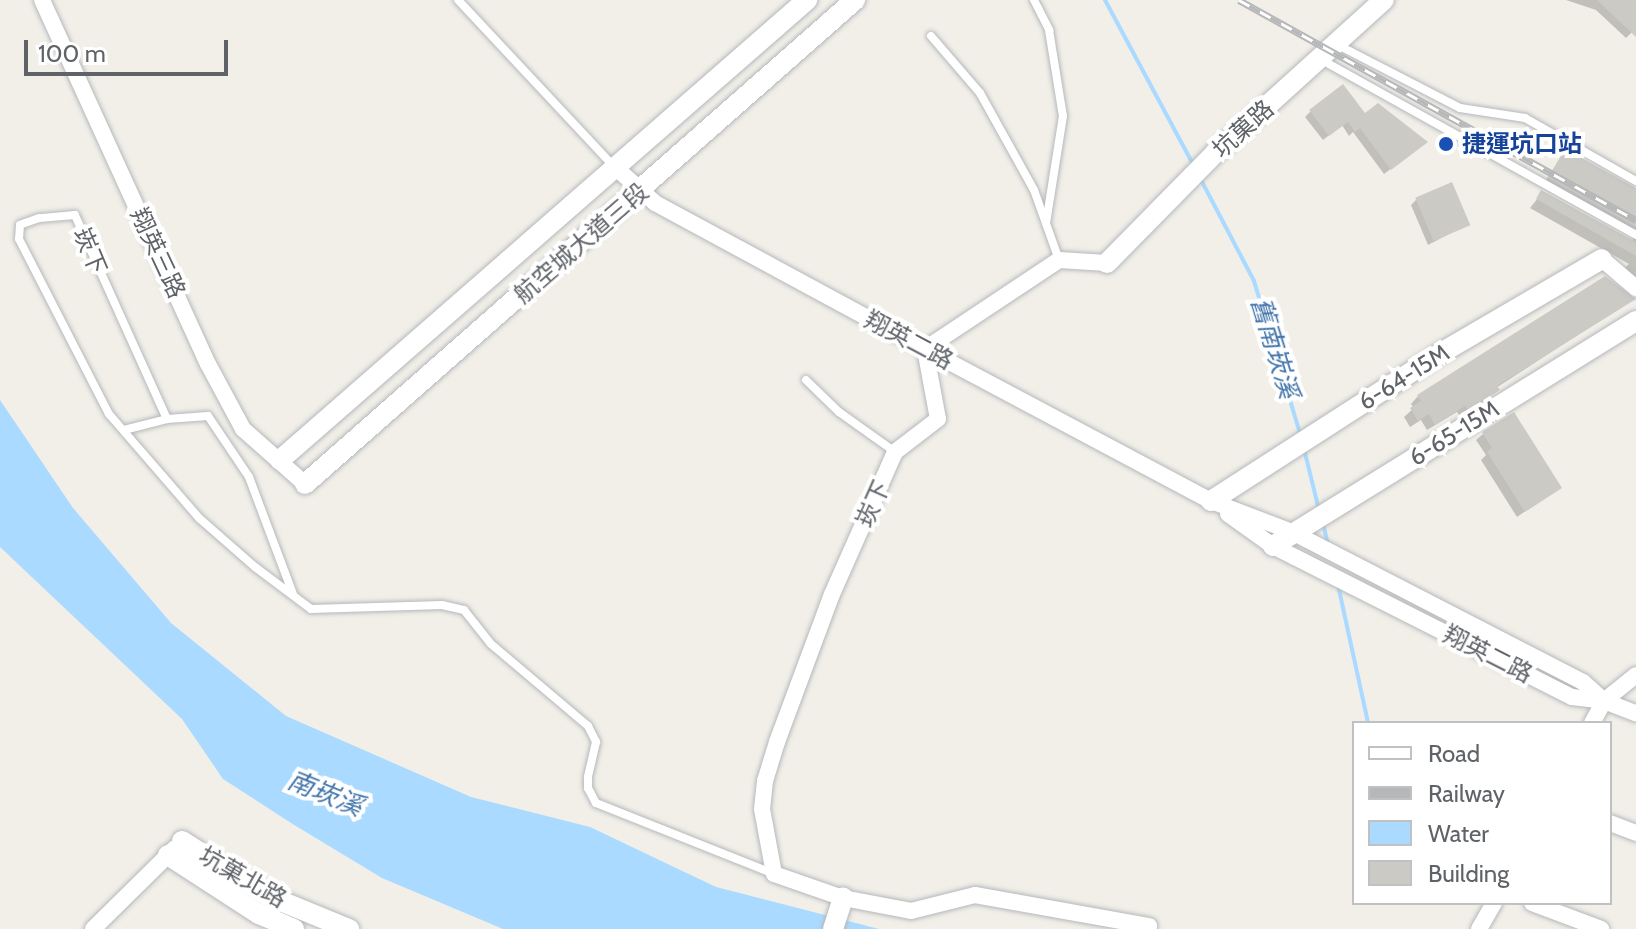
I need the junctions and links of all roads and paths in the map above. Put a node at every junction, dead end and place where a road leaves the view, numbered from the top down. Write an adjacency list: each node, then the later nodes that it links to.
1 (42, 0): 25 (street, 翔英三路)
2 (458, 0): 10 (lane)
3 (807, 0): 10 (street, 航空城大道三段)
4 (855, 0): 12 (street, 航空城大道三段)
5 (1034, 0): 13 (lane)
6 (1384, 0): 8 (street, 坑菓路)
7 (931, 36): 13 (lane)
8 (1337, 44): 9 (street, 坑菓路); 11 (lane)
9 (1320, 59): 14 (lane); 17 (street, 坑菓路)
10 (616, 168): 12 (street, 翔英二路); 25 (street, 航空城大道三段)
11 (1636, 181)
12 (639, 192): 20 (street, 翔英二路); 26 (street, 航空城大道三段)
13 (1046, 224): 16 (lane)
14 (1636, 235)
15 (1602, 259): 18 (street); 27 (street, 6-64-15M)
16 (1059, 260): 17 (street); 20 (street)
17 (1107, 263)
18 (1636, 288)
19 (1636, 321): 28 (street, 6-65-15M)
20 (925, 349): 24 (street, 崁下); 27 (street, 翔英二路)
21 (806, 380): 24 (lane)
22 (167, 419): 23 (lane); 23 (lane, 崁下); 30 (lane)
23 (124, 430): 30 (lane, 崁下)
24 (895, 452): 38 (street, 崁下)
25 (280, 460): 26 (street, 翔英三路)
26 (305, 484)
27 (1211, 501): 28 (street, 翔英二路); 29 (street, 翔英二路)
28 (1292, 532): 29 (street, 6-65-15M); 32 (street, 翔英二路)
29 (1273, 546): 32 (street, 翔英二路)
30 (294, 594): 38 (lane, 崁下)
31 (1636, 675): 32 (street)
32 (1604, 701): 33 (street, 翔英二路); 34 (street)
33 (1636, 713)
34 (1593, 721)
35 (1612, 824): 36 (street)
36 (1636, 833)
37 (175, 848): 42 (street, 坑菓北路); 44 (street); 45 (street, 坑菓北路)
38 (774, 874): 41 (street, 崁下)
39 (1493, 905): 47 (street)
40 (1537, 905): 48 (street)
41 (838, 913): 43 (street, 崁下)
42 (309, 922): 46 (street, 坑菓北路)
43 (1150, 928)
44 (93, 929)
45 (294, 929)
46 (349, 929)
47 (1479, 929)
48 (1601, 929)

